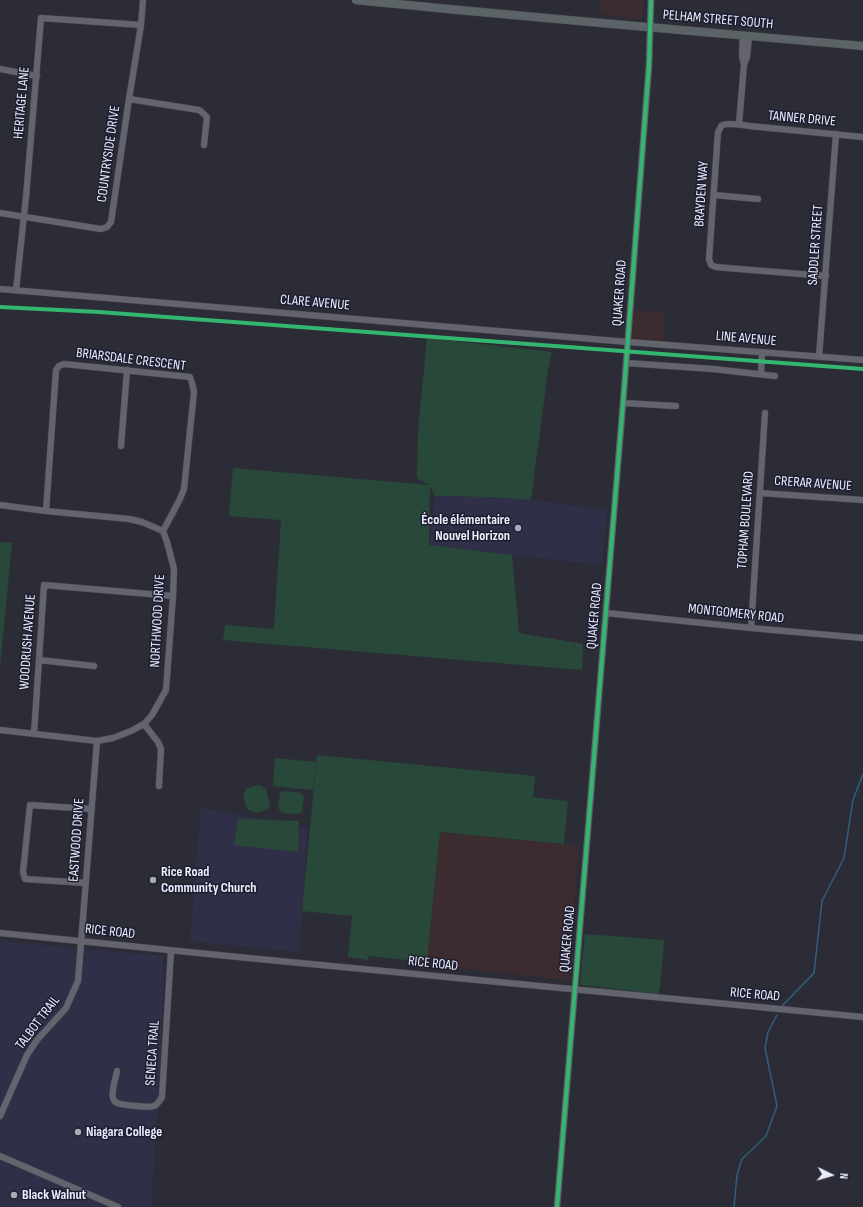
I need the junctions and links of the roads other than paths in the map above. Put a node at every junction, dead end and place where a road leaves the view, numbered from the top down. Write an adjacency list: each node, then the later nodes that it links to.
1 (143, 0): 4 (street, COUNTRYSIDE DRIVE)
2 (356, 0): 5 (main road, PELHAM STREET SOUTH)
3 (651, 0): 5 (street, QUAKER ROAD)
4 (141, 25): 9 (street, HERITAGE LANE); 10 (street, COUNTRYSIDE DRIVE)
5 (650, 27): 6 (main road, PELHAM STREET SOUTH); 22 (street, QUAKER ROAD)
6 (746, 36): 7 (main road, PELHAM STREET SOUTH); 11 (street)
7 (863, 46)
8 (0, 69): 9 (street)
9 (37, 76): 18 (street, HERITAGE LANE)
10 (128, 99): 14 (street); 18 (street, COUNTRYSIDE DRIVE)
11 (739, 124): 12 (street, TANNER DRIVE); 15 (street, BRAYDEN WAY)
12 (836, 134): 13 (street, TANNER DRIVE); 19 (street, SADDLER STREET)
13 (863, 137)
14 (204, 145)
15 (714, 195): 16 (street); 19 (street, BRAYDEN WAY)
16 (758, 200)
17 (0, 213): 18 (street)
18 (23, 217): 21 (street, HERITAGE LANE)
19 (826, 276): 24 (street, SADDLER STREET)
20 (0, 289): 21 (street, CLARE AVENUE)
21 (16, 290): 22 (street, CLARE AVENUE)
22 (628, 342): 23 (street, LINE AVENUE); 26 (street, QUAKER ROAD)
23 (762, 352): 24 (street, LINE AVENUE); 28 (street)
24 (819, 357): 25 (street, LINE AVENUE)
25 (863, 360)
26 (626, 363): 28 (street); 30 (street, QUAKER ROAD)
27 (127, 370): 33 (street); 37 (street, BRIARSDALE CRESCENT); 38 (street, BRIARSDALE CRESCENT)
28 (761, 374): 29 (street)
29 (775, 376)
30 (623, 403): 31 (street); 40 (street, QUAKER ROAD)
31 (676, 406)
32 (765, 413): 34 (street, TOPHAM BOULEVARD)
33 (121, 446)
34 (760, 493): 35 (street, CRERAR AVENUE); 41 (street, TOPHAM BOULEVARD)
35 (863, 500)
36 (0, 505): 37 (street)
37 (46, 512): 38 (street)
38 (163, 531): 39 (street, NORTHWOOD DRIVE)
39 (173, 596): 43 (street, WOODRUSH AVENUE); 45 (street, NORTHWOOD DRIVE)
40 (606, 613): 41 (street, MONTGOMERY ROAD); 55 (street, QUAKER ROAD)
41 (751, 628): 42 (street, MONTGOMERY ROAD)
42 (863, 638)
43 (39, 660): 44 (street); 47 (street, WOODRUSH AVENUE)
44 (94, 666)
45 (144, 724): 48 (street, NORTHWOOD DRIVE); 49 (street)
46 (0, 730): 47 (street, NORTHWOOD DRIVE)
47 (34, 734): 48 (street, NORTHWOOD DRIVE)
48 (97, 741): 50 (street, EASTWOOD DRIVE)
49 (159, 786)
50 (92, 809): 51 (street, EASTWOOD DRIVE); 51 (street)
51 (86, 883): 53 (street, EASTWOOD DRIVE)
52 (0, 933): 53 (street, RICE ROAD)
53 (81, 941): 54 (street, RICE ROAD); 58 (street, TALBOT TRAIL)
54 (171, 951): 55 (street, RICE ROAD); 57 (street, SENECA TRAIL)
55 (575, 989): 56 (street, RICE ROAD); 61 (street, QUAKER ROAD)
56 (863, 1017)
57 (118, 1071)
58 (0, 1116)
59 (0, 1156): 60 (street)
60 (118, 1207)
61 (557, 1207)

